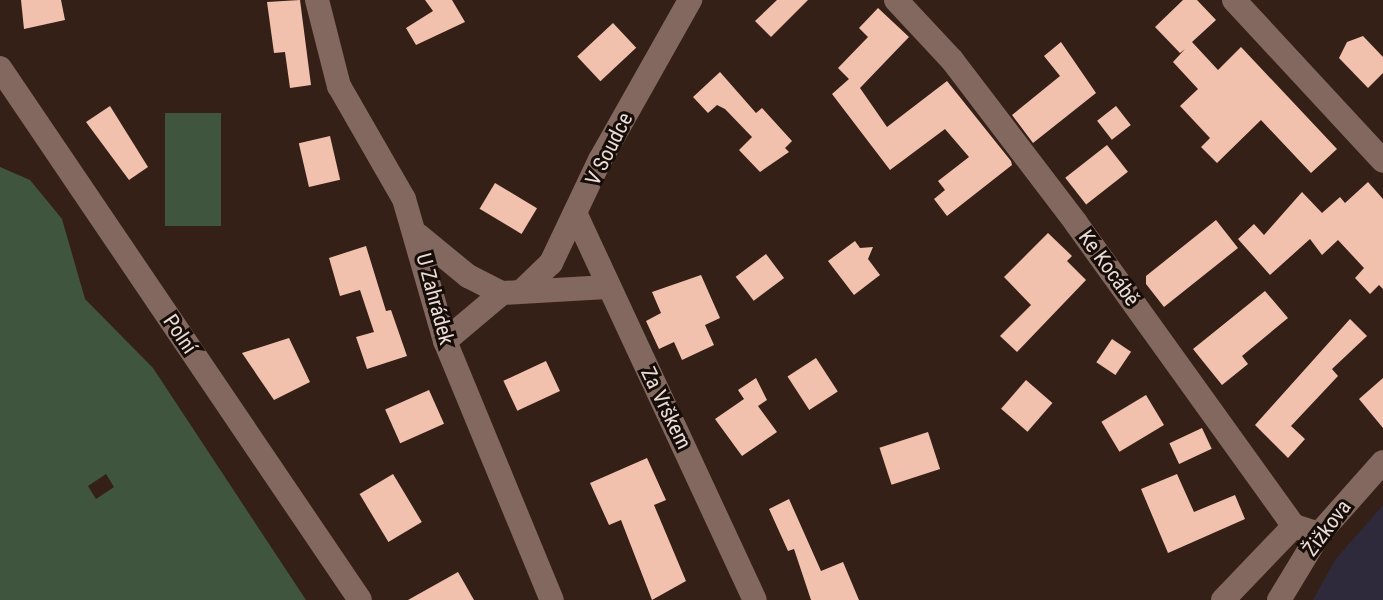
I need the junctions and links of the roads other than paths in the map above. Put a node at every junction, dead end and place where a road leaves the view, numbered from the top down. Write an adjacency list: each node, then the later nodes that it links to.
1 (318, 0): 8 (street, U Zahrádek)
2 (690, 0): 7 (street, V Soudce)
3 (896, 0): 13 (street, Ke Kocábě)
4 (1234, 0): 6 (street)
5 (0, 68): 15 (street, Polní)
6 (1383, 161)
7 (577, 217): 9 (street, Za Vrškem); 10 (street, V Soudce)
8 (417, 234): 10 (street); 11 (street, U Zahrádek)
9 (607, 287): 10 (street); 17 (street, Za Vrškem)
10 (512, 292): 11 (street, V Soudce)
11 (445, 341): 16 (street, U Zahrádek)
12 (1383, 462): 14 (street, Žižkova)
13 (1294, 526): 14 (street); 18 (street)
14 (1319, 534): 19 (street, Žižkova)
15 (360, 600)
16 (552, 600)
17 (755, 600)
18 (1223, 600)
19 (1279, 600)

